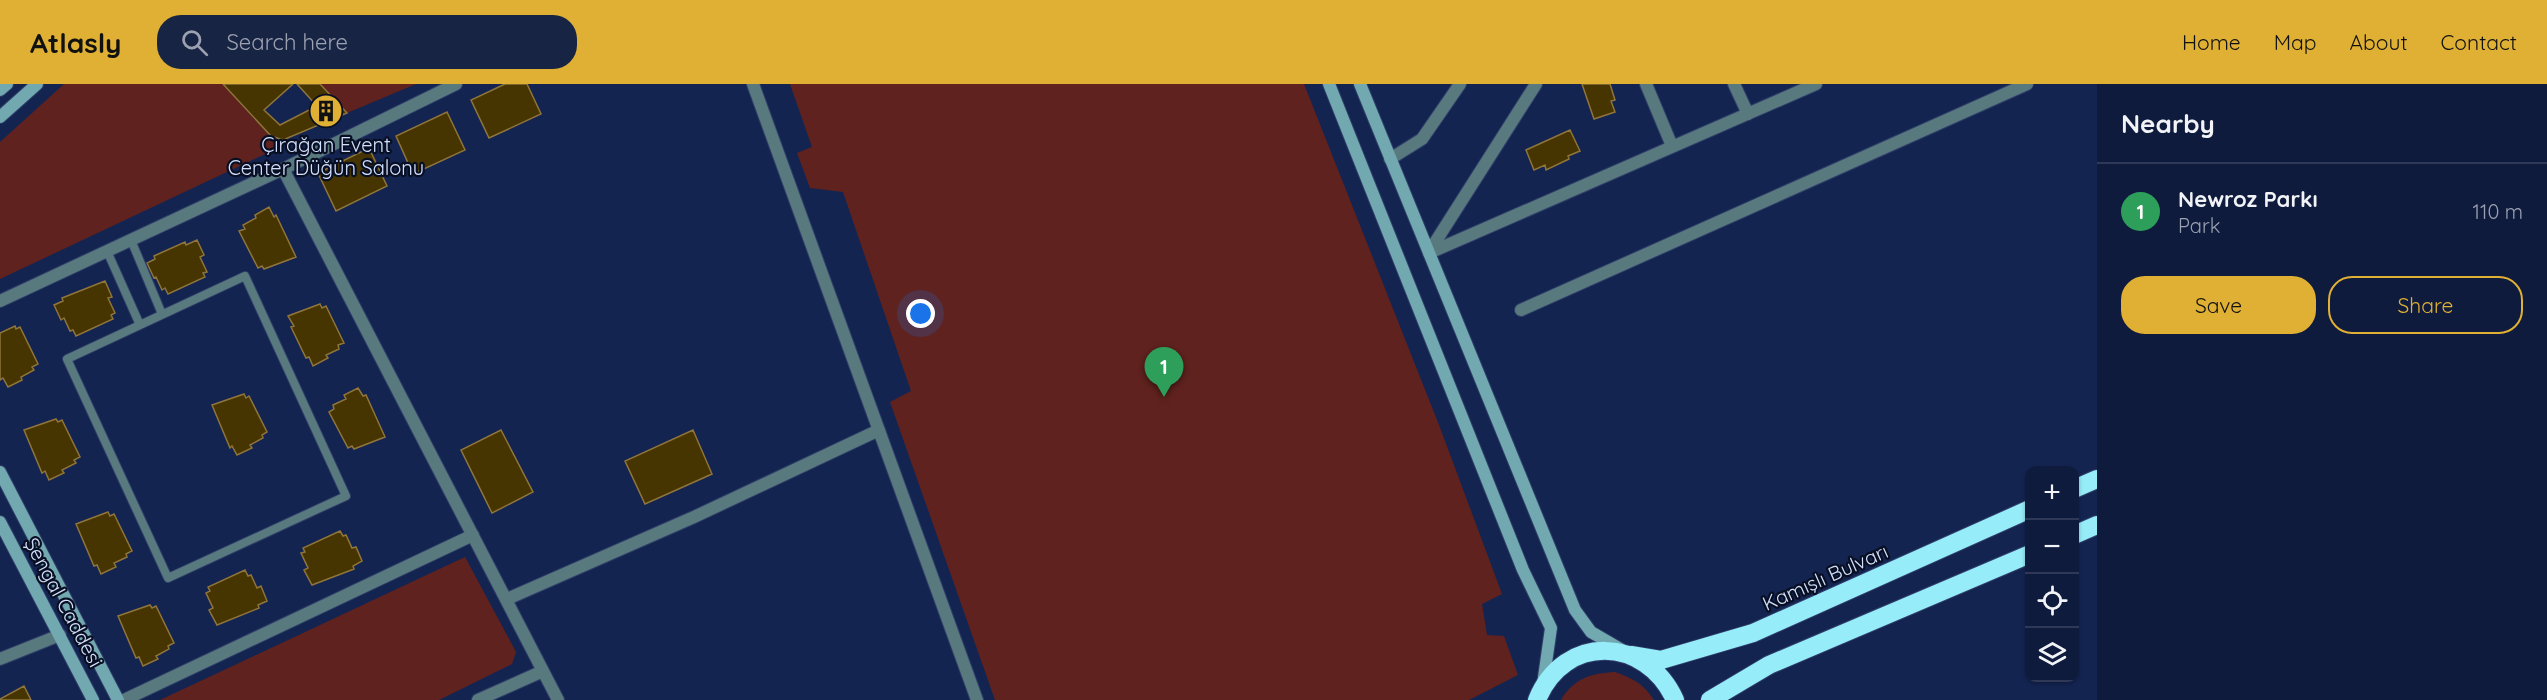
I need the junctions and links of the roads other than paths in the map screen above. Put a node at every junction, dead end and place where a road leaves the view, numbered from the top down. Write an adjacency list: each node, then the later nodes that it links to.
1 (7, 84): 13 (main road)
2 (37, 84): 15 (main road)
3 (456, 84): 18 (street)
4 (753, 84): 26 (street)
5 (1329, 84): 41 (main road)
6 (1360, 84): 17 (main road)
7 (1460, 84): 17 (street)
8 (1536, 84): 21 (street)
9 (1646, 84): 16 (street)
10 (1734, 84): 14 (street)
11 (1816, 84): 14 (street)
12 (2027, 84): 23 (street)
13 (0, 90)
14 (1748, 114): 16 (street)
15 (0, 117)
16 (1672, 146): 21 (street)
17 (1390, 159): 21 (main road)
18 (283, 169): 19 (street); 34 (street)
19 (131, 240): 20 (street); 24 (lane)
20 (106, 251): 22 (street); 25 (lane)
21 (1429, 253): 38 (main road)
22 (0, 301)
23 (1521, 310)
24 (162, 314): 25 (lane); 25 (lane)
25 (140, 325)
26 (879, 430): 36 (street); 47 (street)
27 (0, 472): 43 (main road)
28 (2097, 479): 29 (highway)
29 (2079, 487)
30 (2025, 511): 38 (highway, Kamışlı Bulvarı)
31 (0, 522): 37 (main road, Şengal Caddesi)
32 (2097, 525): 33 (highway)
33 (2079, 533)
34 (473, 535): 36 (street); 44 (street)
35 (2025, 556): 49 (highway)
36 (507, 599): 40 (street)
37 (60, 635): 39 (street); 42 (main road, Şengal Caddesi)
38 (1631, 655): 41 (highway, Kamışlı Bulvarı); 48 (highway)
39 (0, 659)
40 (543, 671): 45 (street); 46 (street)
41 (1539, 694)
42 (93, 700)
43 (118, 700)
44 (123, 700)
45 (478, 700)
46 (558, 700)
47 (977, 700)
48 (1675, 700)
49 (1710, 700)

